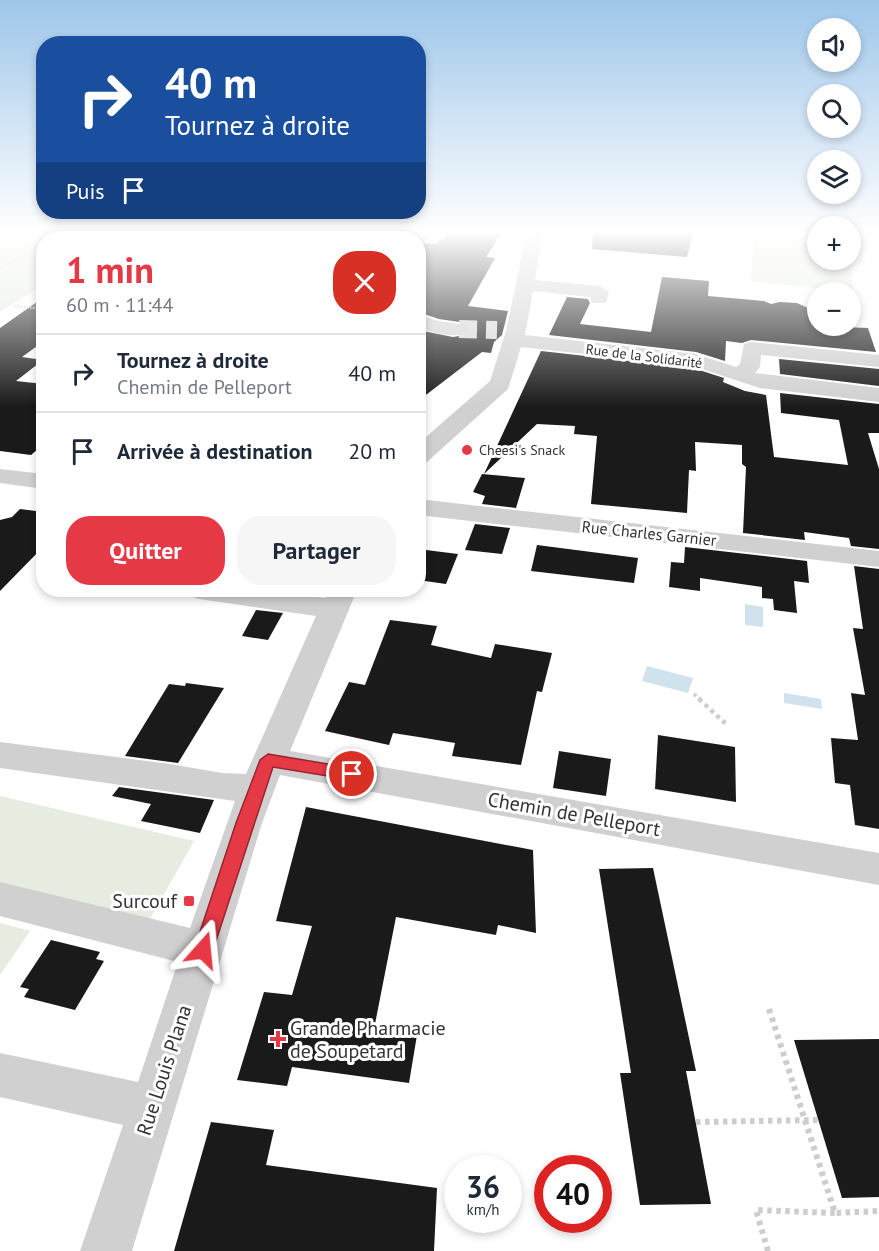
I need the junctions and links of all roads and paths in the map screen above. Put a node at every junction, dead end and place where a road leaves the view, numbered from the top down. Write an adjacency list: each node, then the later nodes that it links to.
1 (523, 289): 8 (street)
2 (572, 289): 3 (street)
3 (599, 299)
4 (15, 306): 5 (path)
5 (36, 308)
6 (426, 324): 7 (street)
7 (459, 329)
8 (508, 334): 10 (street, Rue de la Solidarité); 12 (street)
9 (879, 361): 10 (street)
10 (738, 375): 11 (street, Rue de la Solidarité)
11 (879, 396)
12 (426, 449)
13 (0, 476): 14 (street)
14 (36, 481)
15 (426, 508): 16 (street, Rue Charles Garnier)
16 (879, 559)
17 (308, 597): 18 (street)
18 (339, 599): 22 (street, Rue Louis Plana)
19 (694, 694): 20 (path)
20 (726, 723)
21 (0, 755): 22 (street, Chemin de Pelleport)
22 (263, 774): 23 (street, Chemin de Pelleport); 25 (street, Rue Louis Plana)
23 (879, 869)
24 (0, 899): 25 (street)
25 (203, 950): 28 (street, Rue Louis Plana)
26 (769, 1009): 29 (path)
27 (0, 1075): 28 (street)
28 (152, 1108): 34 (street, Rue Louis Plana)
29 (805, 1120): 30 (path); 31 (path); 33 (path)
30 (818, 1120)
31 (696, 1122)
32 (879, 1210): 33 (path)
33 (835, 1213): 35 (path)
34 (106, 1251)
35 (768, 1251)

